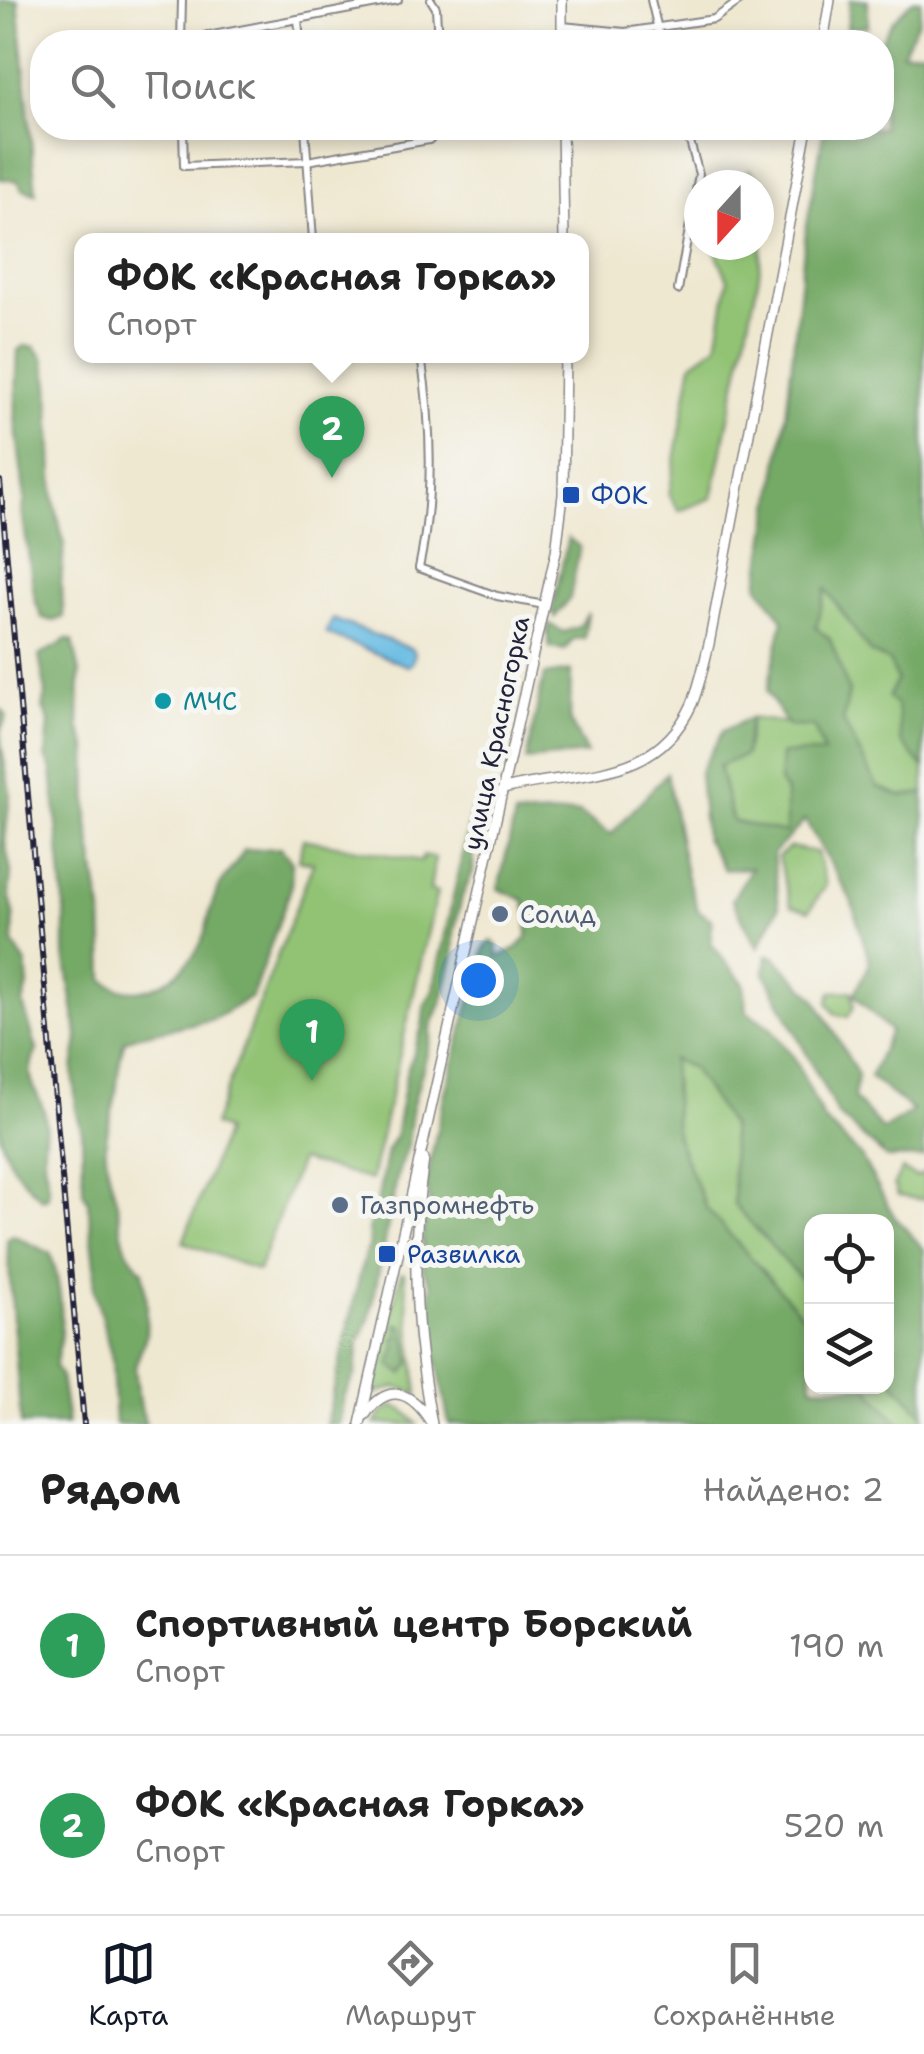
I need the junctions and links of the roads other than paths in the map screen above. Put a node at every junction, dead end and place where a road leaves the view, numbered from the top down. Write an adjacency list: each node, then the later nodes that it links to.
1 (182, 0): 11 (street)
2 (398, 0): 8 (street)
3 (432, 0): 14 (street)
4 (562, 0): 9 (main road)
5 (651, 0): 10 (street)
6 (742, 0): 10 (street)
7 (830, 0): 19 (main road)
8 (298, 19): 12 (street); 13 (street)
9 (562, 26): 15 (main road); 16 (street)
10 (656, 26): 17 (street); 18 (street)
11 (181, 30)
12 (242, 30)
13 (299, 30)
14 (437, 30)
15 (562, 30)
16 (591, 30)
17 (631, 30)
18 (657, 30)
19 (824, 30)
20 (183, 140): 26 (street)
21 (306, 140): 26 (street)
22 (428, 140): 26 (street)
23 (562, 140): 28 (main road)
24 (689, 140): 29 (street)
25 (805, 140): 33 (main road)
26 (307, 161): 27 (street)
27 (312, 233)
28 (564, 233)
29 (678, 290)
30 (422, 363): 32 (street)
31 (565, 363): 32 (main road, улица Красногорка)
32 (544, 605): 33 (main road, улица Красногорка)
33 (504, 789): 34 (main road, улица Красногорка)
34 (431, 1114): 35 (main road); 36 (main road)
35 (360, 1423): 36 (main road)
36 (432, 1424)

